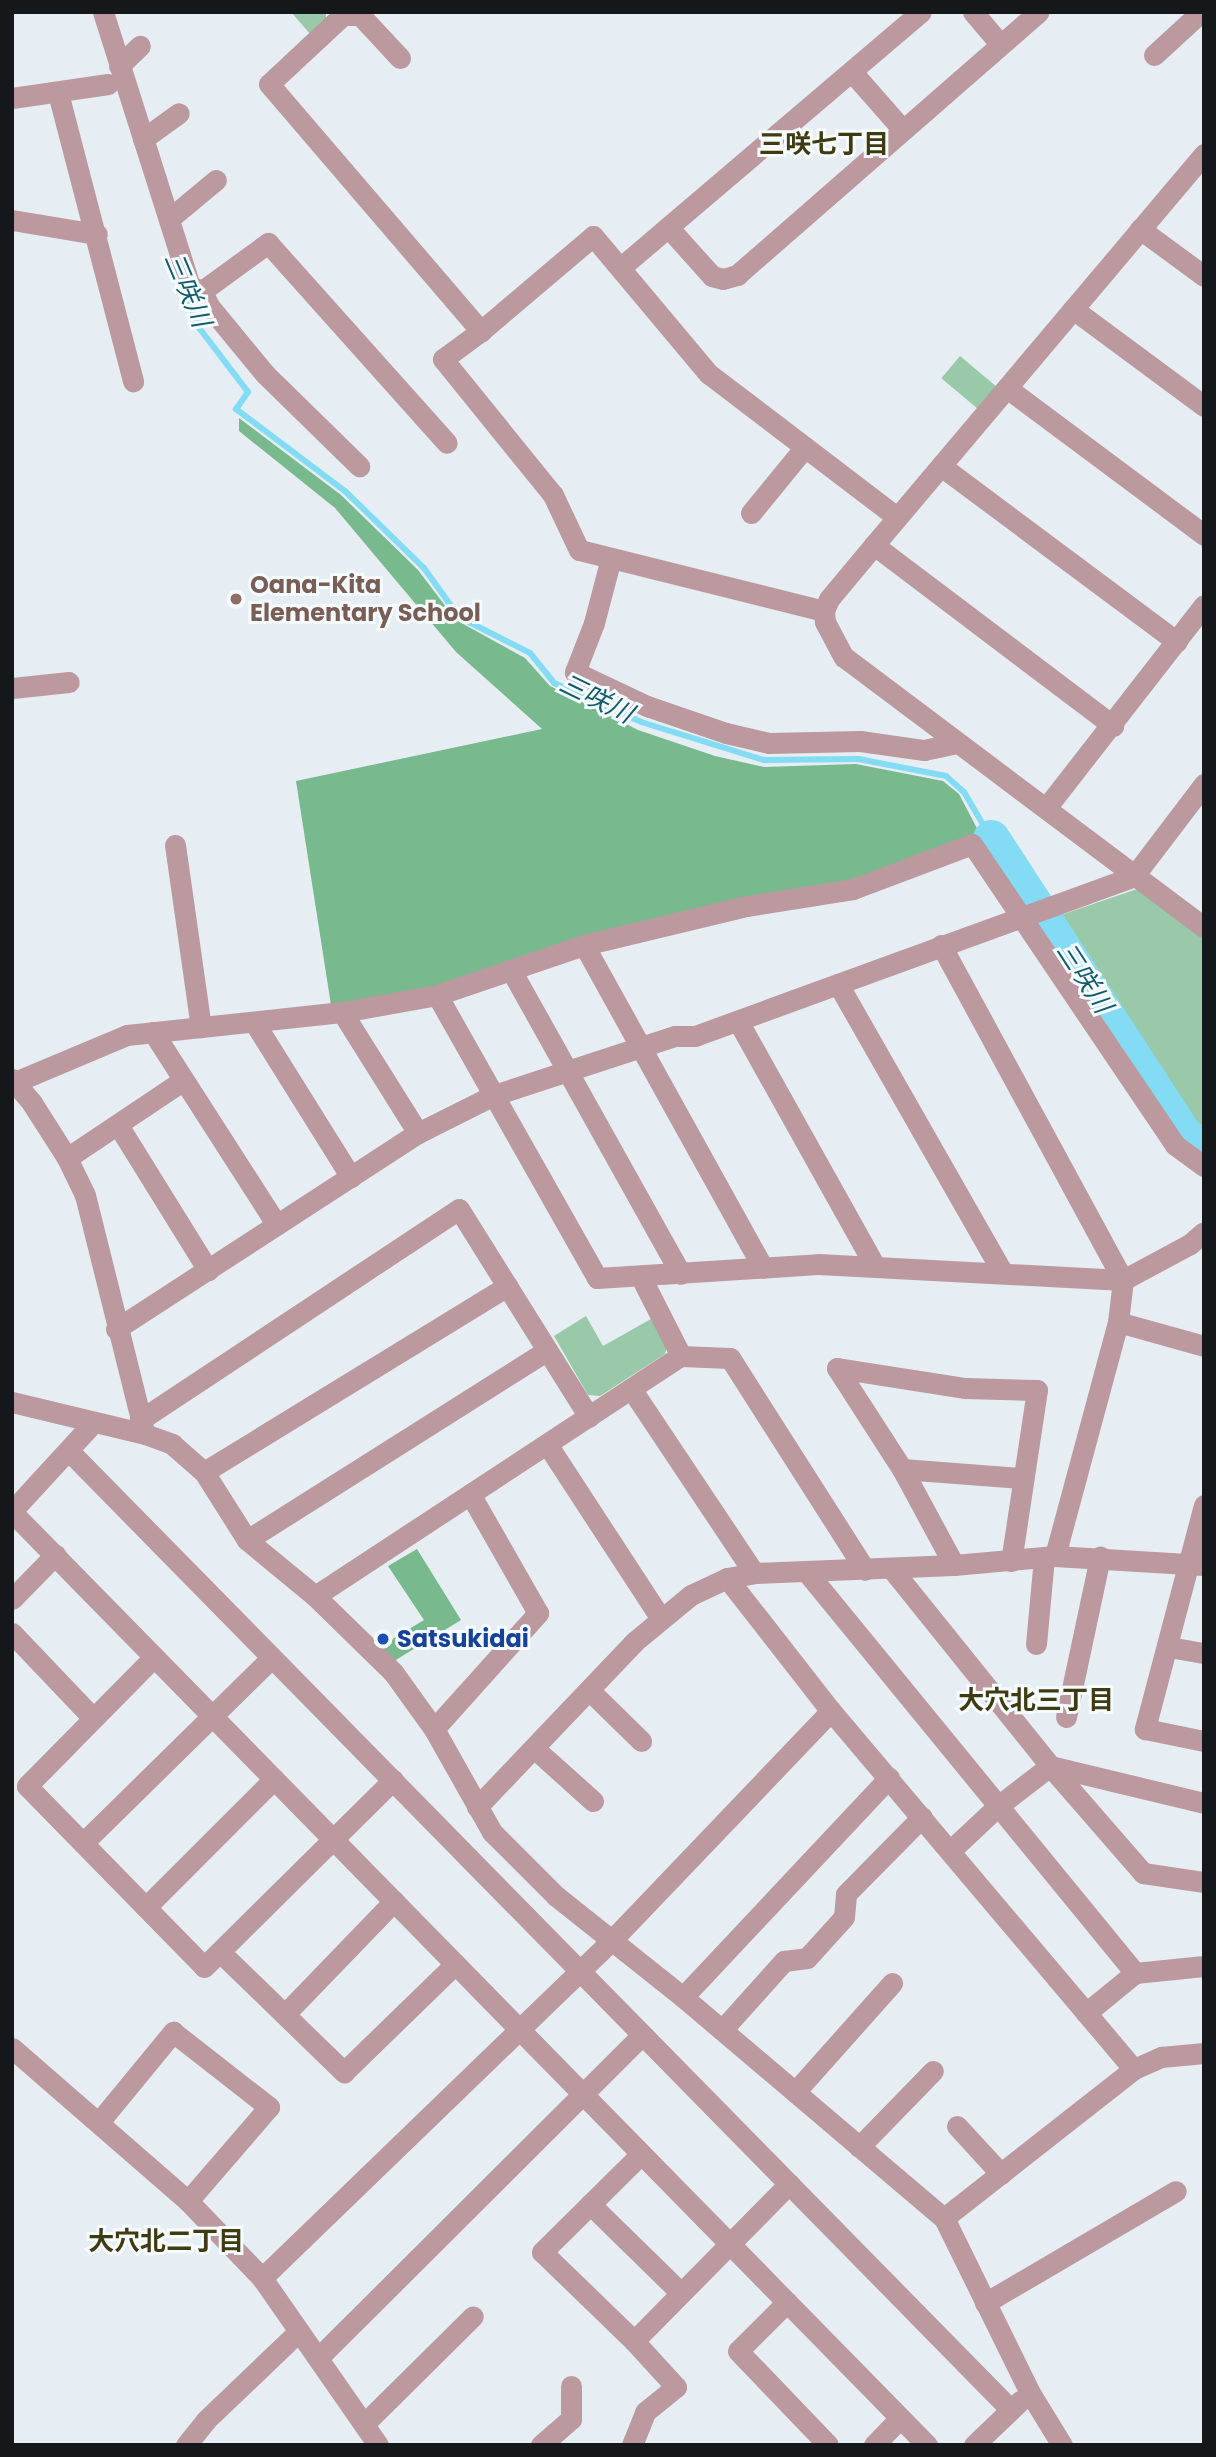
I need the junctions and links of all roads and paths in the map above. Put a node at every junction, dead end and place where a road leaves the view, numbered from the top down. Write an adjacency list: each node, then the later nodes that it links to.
1 (103, 12): 12 (street)
2 (921, 12): 11 (street)
3 (973, 12): 7 (street)
4 (1038, 12): 7 (street)
5 (1201, 12): 9 (street)
6 (342, 14): 10 (street); 29 (street)
7 (1000, 44): 16 (street)
8 (140, 46): 12 (street)
9 (1154, 55)
10 (400, 58)
11 (852, 72): 16 (street); 22 (street)
12 (117, 78): 13 (street); 17 (street)
13 (58, 93): 14 (street); 24 (street)
14 (12, 98)
15 (179, 113): 17 (street)
16 (903, 131): 22 (street)
17 (143, 139): 20 (street)
18 (1204, 154): 23 (street)
19 (215, 180): 20 (street)
20 (169, 219): 27 (street)
21 (12, 220): 24 (street)
22 (668, 227): 25 (street)
23 (1140, 229): 26 (street); 28 (street)
24 (97, 234): 30 (street)
25 (620, 268): 29 (street); 34 (street)
26 (1204, 276)
27 (202, 291): 33 (street); 35 (street)
28 (1073, 309): 31 (street); 32 (street)
29 (481, 331): 41 (street)
30 (133, 381)
31 (1007, 388): 36 (street); 39 (street)
32 (1204, 406)
33 (447, 443)
34 (805, 447): 37 (street); 38 (street)
35 (359, 466)
36 (940, 466): 38 (street); 44 (street)
37 (751, 513)
38 (897, 517): 40 (street)
39 (1204, 535)
40 (874, 545): 43 (street); 47 (street)
41 (611, 558): 43 (street); 48 (street)
42 (1204, 605): 44 (street)
43 (824, 611): 48 (street)
44 (1177, 642): 47 (street)
45 (69, 682): 46 (street)
46 (12, 688)
47 (1113, 726): 50 (street)
48 (956, 743): 50 (street)
49 (1204, 784): 52 (street)
50 (1046, 808): 52 (street)
51 (175, 845): 63 (street)
52 (1134, 876): 53 (street); 54 (street)
53 (1032, 914): 55 (street); 56 (street); 73 (street)
54 (1204, 927)
55 (584, 945): 57 (street); 65 (street)
56 (941, 946): 58 (street); 83 (street)
57 (511, 970): 59 (street); 66 (street)
58 (838, 984): 61 (street); 80 (street)
59 (437, 995): 60 (street); 69 (street)
60 (342, 1012): 62 (street); 71 (street)
61 (738, 1021): 65 (street); 77 (street)
62 (254, 1022): 63 (street); 74 (street)
63 (201, 1027): 64 (street)
64 (153, 1032): 67 (street); 68 (street)
65 (640, 1047): 66 (street); 78 (street)
66 (568, 1071): 69 (street); 81 (street)
67 (14, 1081): 72 (street)
68 (182, 1081): 70 (street); 75 (street)
69 (494, 1095): 71 (street); 82 (street)
70 (118, 1125): 72 (street); 79 (street)
71 (418, 1133): 74 (street)
72 (67, 1158): 86 (street)
73 (1204, 1166)
74 (351, 1177): 75 (street)
75 (277, 1225): 79 (street)
76 (1199, 1243): 83 (street)
77 (875, 1266): 78 (street); 80 (street)
78 (764, 1268): 81 (street)
79 (208, 1270): 86 (street)
80 (1002, 1272): 83 (street)
81 (681, 1274): 82 (street)
82 (641, 1277): 89 (street)
83 (1124, 1280): 85 (street)
84 (507, 1286): 88 (street); 94 (street); 98 (street)
85 (1118, 1322): 87 (street); 105 (street)
86 (116, 1329): 94 (street)
87 (1204, 1346)
88 (547, 1350): 92 (street); 103 (street)
89 (681, 1356): 90 (street); 111 (street)
90 (632, 1390): 92 (street); 113 (street)
91 (12, 1402): 93 (street)
92 (589, 1416): 95 (street)
93 (93, 1423): 94 (street); 96 (street)
94 (142, 1427): 98 (street)
95 (547, 1444): 100 (street); 117 (street)
96 (69, 1451): 102 (street); 123 (street)
97 (902, 1469): 99 (street); 99 (street); 109 (street)
98 (204, 1472): 103 (street)
99 (1023, 1478): 107 (street)
100 (470, 1494): 115 (street); 129 (street)
101 (1204, 1505): 108 (street)
102 (12, 1511): 104 (street)
103 (247, 1539): 115 (street)
104 (55, 1555): 116 (street); 122 (street)
105 (1050, 1556): 106 (street); 107 (street); 119 (street)
106 (1100, 1557): 108 (street); 128 (street)
107 (1011, 1561): 109 (street)
108 (1197, 1564): 120 (street)
109 (954, 1565): 110 (street)
110 (891, 1568): 111 (street); 133 (street)
111 (865, 1570): 112 (street)
112 (806, 1571): 113 (street); 139 (street)
113 (754, 1573): 114 (street)
114 (727, 1578): 117 (street); 125 (street)
115 (315, 1596): 129 (street)
116 (12, 1599)
117 (661, 1619): 124 (street)
118 (12, 1633): 127 (street)
119 (1036, 1644)
120 (1169, 1647): 121 (street); 131 (street)
121 (1204, 1653)
122 (154, 1657): 126 (street); 127 (street)
123 (271, 1658): 126 (street); 136 (street)
124 (589, 1690): 130 (street); 132 (street)
125 (831, 1711): 134 (street); 148 (street)
126 (212, 1716): 135 (street); 143 (street)
127 (92, 1717): 143 (street)
128 (1066, 1717)
129 (434, 1730): 140 (street)
130 (641, 1741)
131 (1204, 1741)
132 (535, 1749): 137 (street); 140 (street)
133 (1049, 1766): 138 (street); 139 (street); 145 (street)
134 (889, 1778): 141 (street); 155 (street)
135 (274, 1779): 142 (street); 147 (street)
136 (393, 1780): 142 (street); 152 (street)
137 (593, 1801)
138 (1204, 1804)
139 (998, 1806): 144 (street); 153 (street)
140 (477, 1807): 148 (street)
141 (922, 1817): 144 (street); 159 (street)
142 (333, 1839): 146 (street); 149 (street)
143 (83, 1843): 147 (street)
144 (950, 1851): 156 (street)
145 (1204, 1882)
146 (394, 1901): 150 (street); 157 (street)
147 (146, 1908): 149 (street)
148 (612, 1940): 152 (street); 155 (street)
149 (220, 1952): 157 (street)
150 (455, 1964): 157 (street); 158 (street)
151 (1204, 1966): 153 (street)
152 (579, 1973): 158 (street); 160 (street)
153 (1135, 1973): 156 (street)
154 (892, 1983): 165 (street)
155 (683, 1997): 159 (street)
156 (1086, 2013): 163 (street)
157 (285, 2014)
158 (519, 2029): 166 (street); 178 (street)
159 (722, 2030): 165 (street)
160 (642, 2035): 166 (street); 172 (street)
161 (12, 2048): 167 (street)
162 (1204, 2053): 163 (street)
163 (1134, 2069): 171 (street)
164 (933, 2071): 169 (street)
165 (795, 2092): 169 (street)
166 (583, 2094): 170 (street); 185 (street)
167 (99, 2122): 174 (street); 174 (street)
168 (957, 2126): 171 (street)
169 (859, 2147): 176 (street)
170 (641, 2154): 175 (street); 177 (street)
171 (1001, 2174): 176 (street)
172 (789, 2184): 177 (street); 188 (street)
173 (1176, 2190): 181 (street)
174 (188, 2201): 178 (street)
175 (590, 2204): 179 (street); 184 (street)
176 (944, 2218): 181 (street)
177 (730, 2244): 179 (street); 180 (street)
178 (262, 2278): 183 (street)
179 (681, 2293): 184 (street)
180 (787, 2302): 189 (street); 195 (street)
181 (985, 2303): 187 (street)
182 (473, 2316): 190 (street)
183 (298, 2332): 185 (street); 191 (street)
184 (634, 2341): 194 (street)
185 (319, 2357): 190 (street)
186 (571, 2386): 193 (street)
187 (1030, 2393): 188 (street); 199 (street)
188 (1011, 2410): 198 (street)
189 (900, 2418): 196 (street); 197 (street)
190 (364, 2424): 192 (street)
191 (186, 2445)
192 (377, 2445)
193 (541, 2445)
194 (632, 2445)
195 (828, 2445)
196 (874, 2445)
197 (926, 2445)
198 (974, 2445)
199 (1062, 2445)

